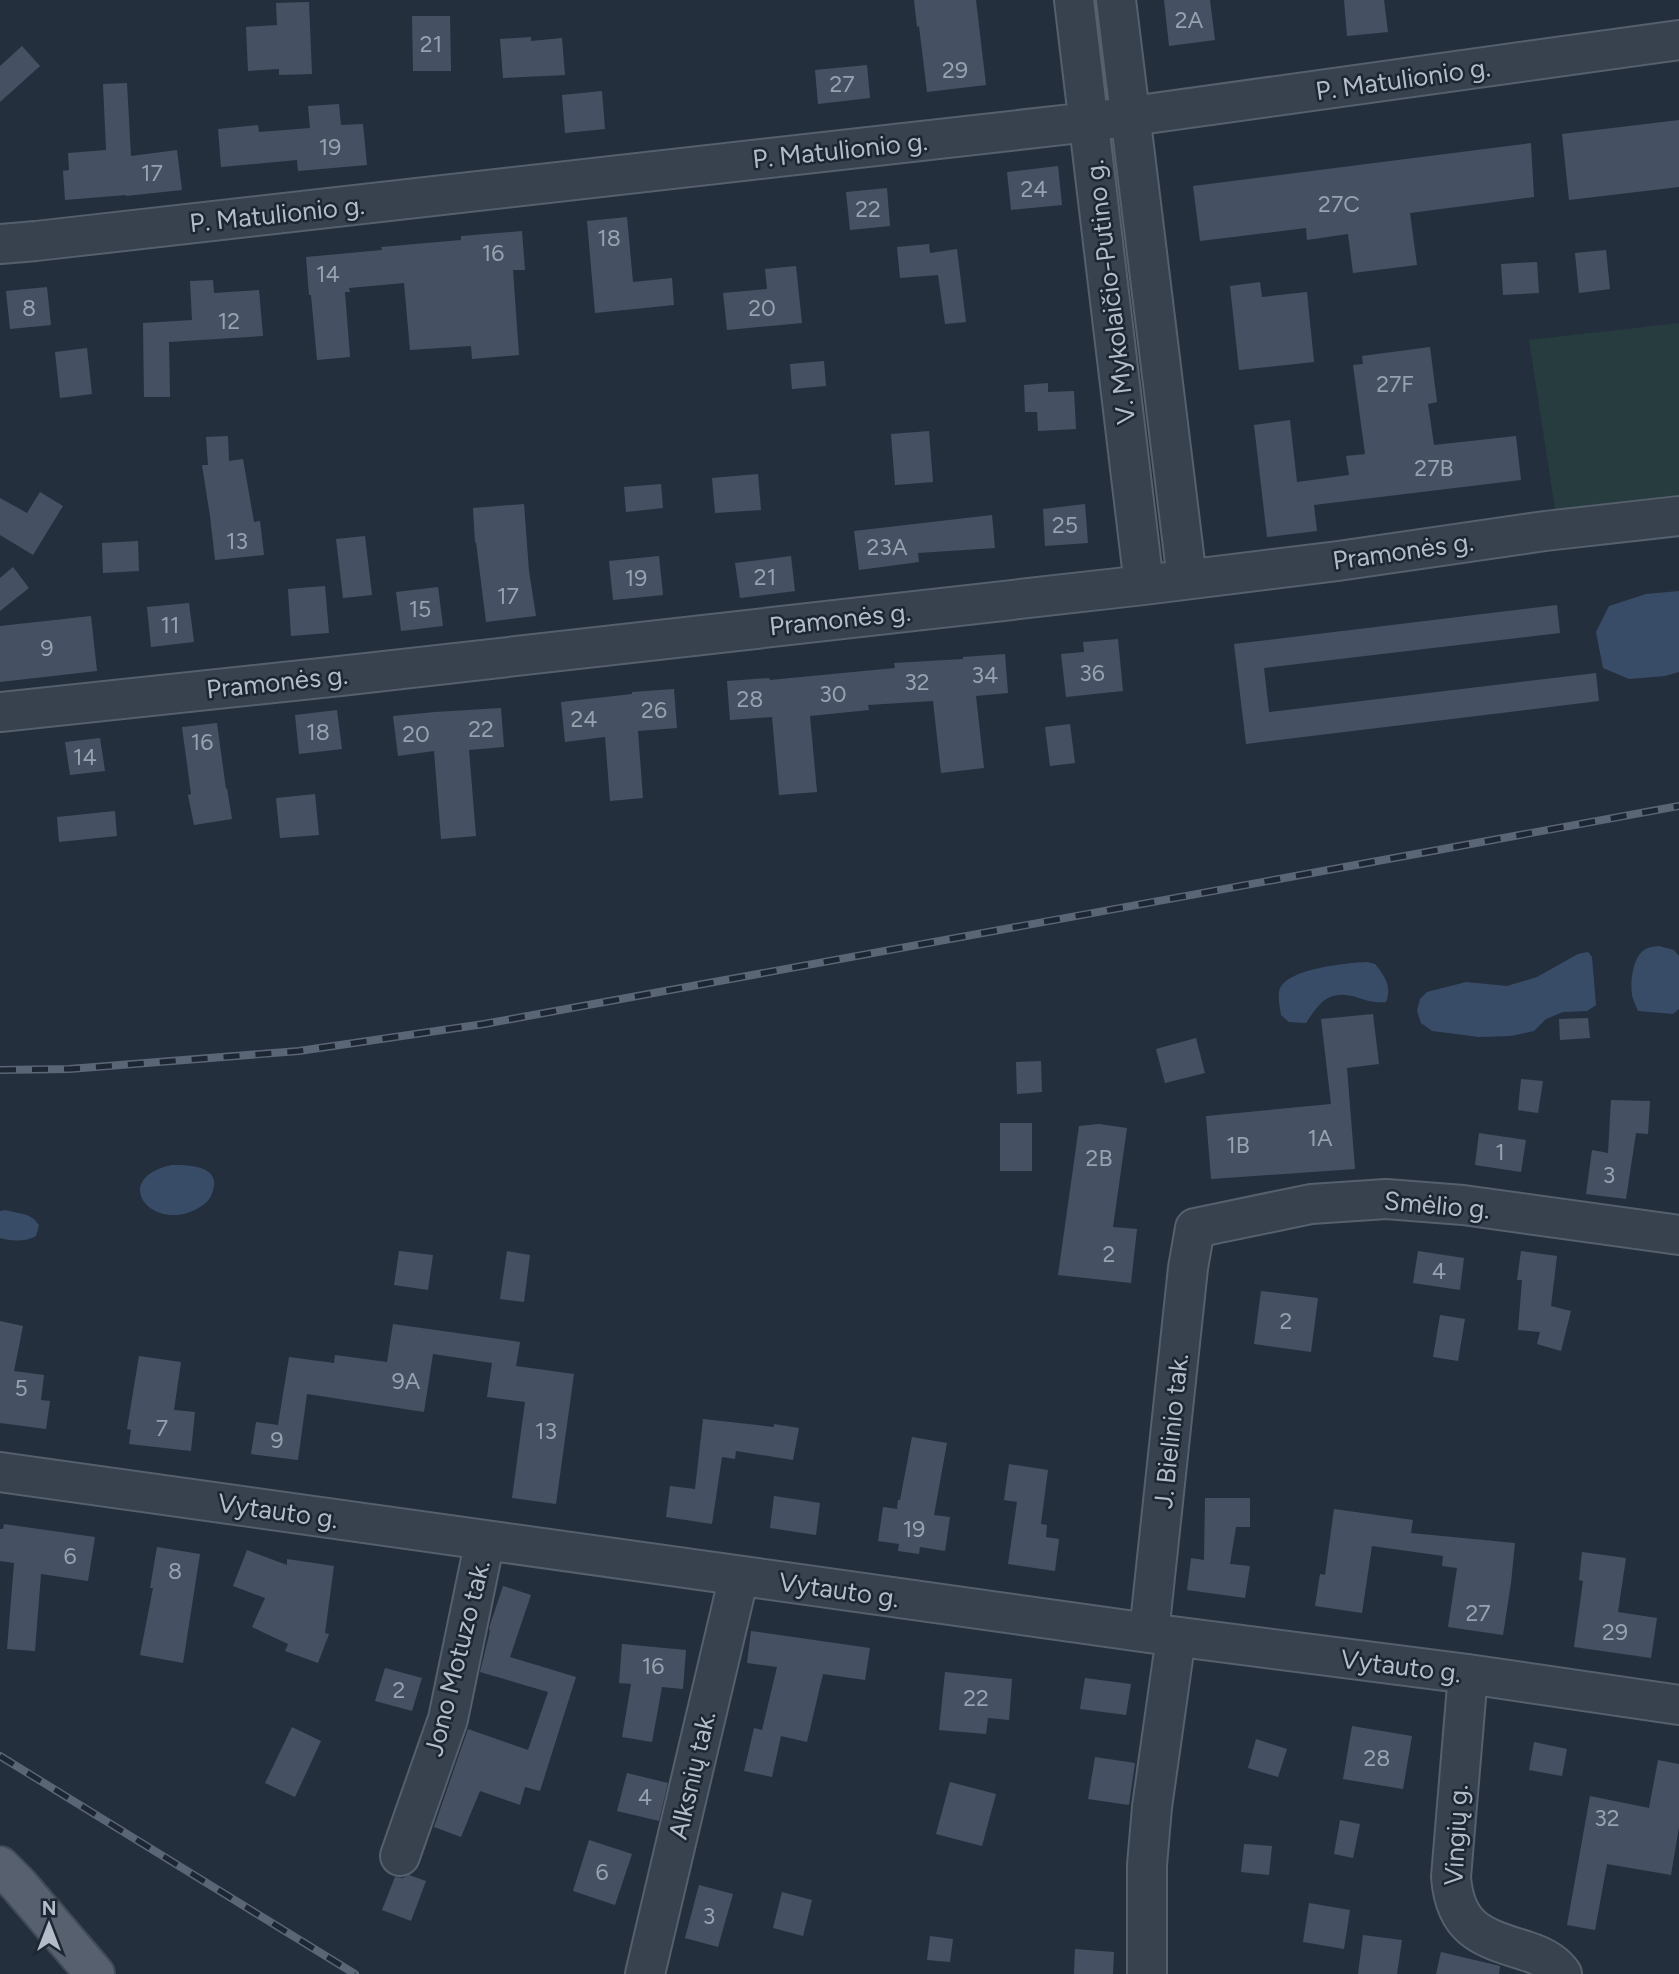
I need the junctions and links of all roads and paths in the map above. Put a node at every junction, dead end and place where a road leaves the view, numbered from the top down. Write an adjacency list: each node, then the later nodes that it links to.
1 (1074, 0): 5 (street, V. Mykolaičio-Putino g.)
2 (1116, 0): 4 (street, V. Mykolaičio-Putino g.)
3 (1679, 40): 4 (street, P. Matulionio g.)
4 (1131, 117): 5 (street, P. Matulionio g.); 8 (street, V. Mykolaičio-Putino g.)
5 (1089, 122): 6 (street, P. Matulionio g.); 9 (street, V. Mykolaičio-Putino g.)
6 (0, 244)
7 (1679, 516): 8 (street, Pramonės g.)
8 (1187, 579): 9 (street, Pramonės g.)
9 (1144, 584): 10 (street, Pramonės g.)
10 (0, 712)
11 (1195, 1228): 12 (street, Smėlio g.); 16 (street, J. Bielinio tak.)
12 (1679, 1235)
13 (0, 1472): 14 (street, Vytauto g.)
14 (485, 1540): 15 (street, Vytauto g.); 19 (street, Jono Motuzo tak.)
15 (739, 1576): 16 (street, Vytauto g.); 22 (street, Alksnių tak.)
16 (1163, 1635): 17 (street, Vytauto g.); 23 (street, J. Bielinio tak.)
17 (1468, 1674): 18 (street, Vytauto g.); 24 (street, Vingių g.)
18 (1679, 1705)
19 (400, 1856)
20 (0, 1866): 21 (main road)
21 (95, 1974)
22 (645, 1974)
23 (1147, 1974)
24 (1562, 1974)

